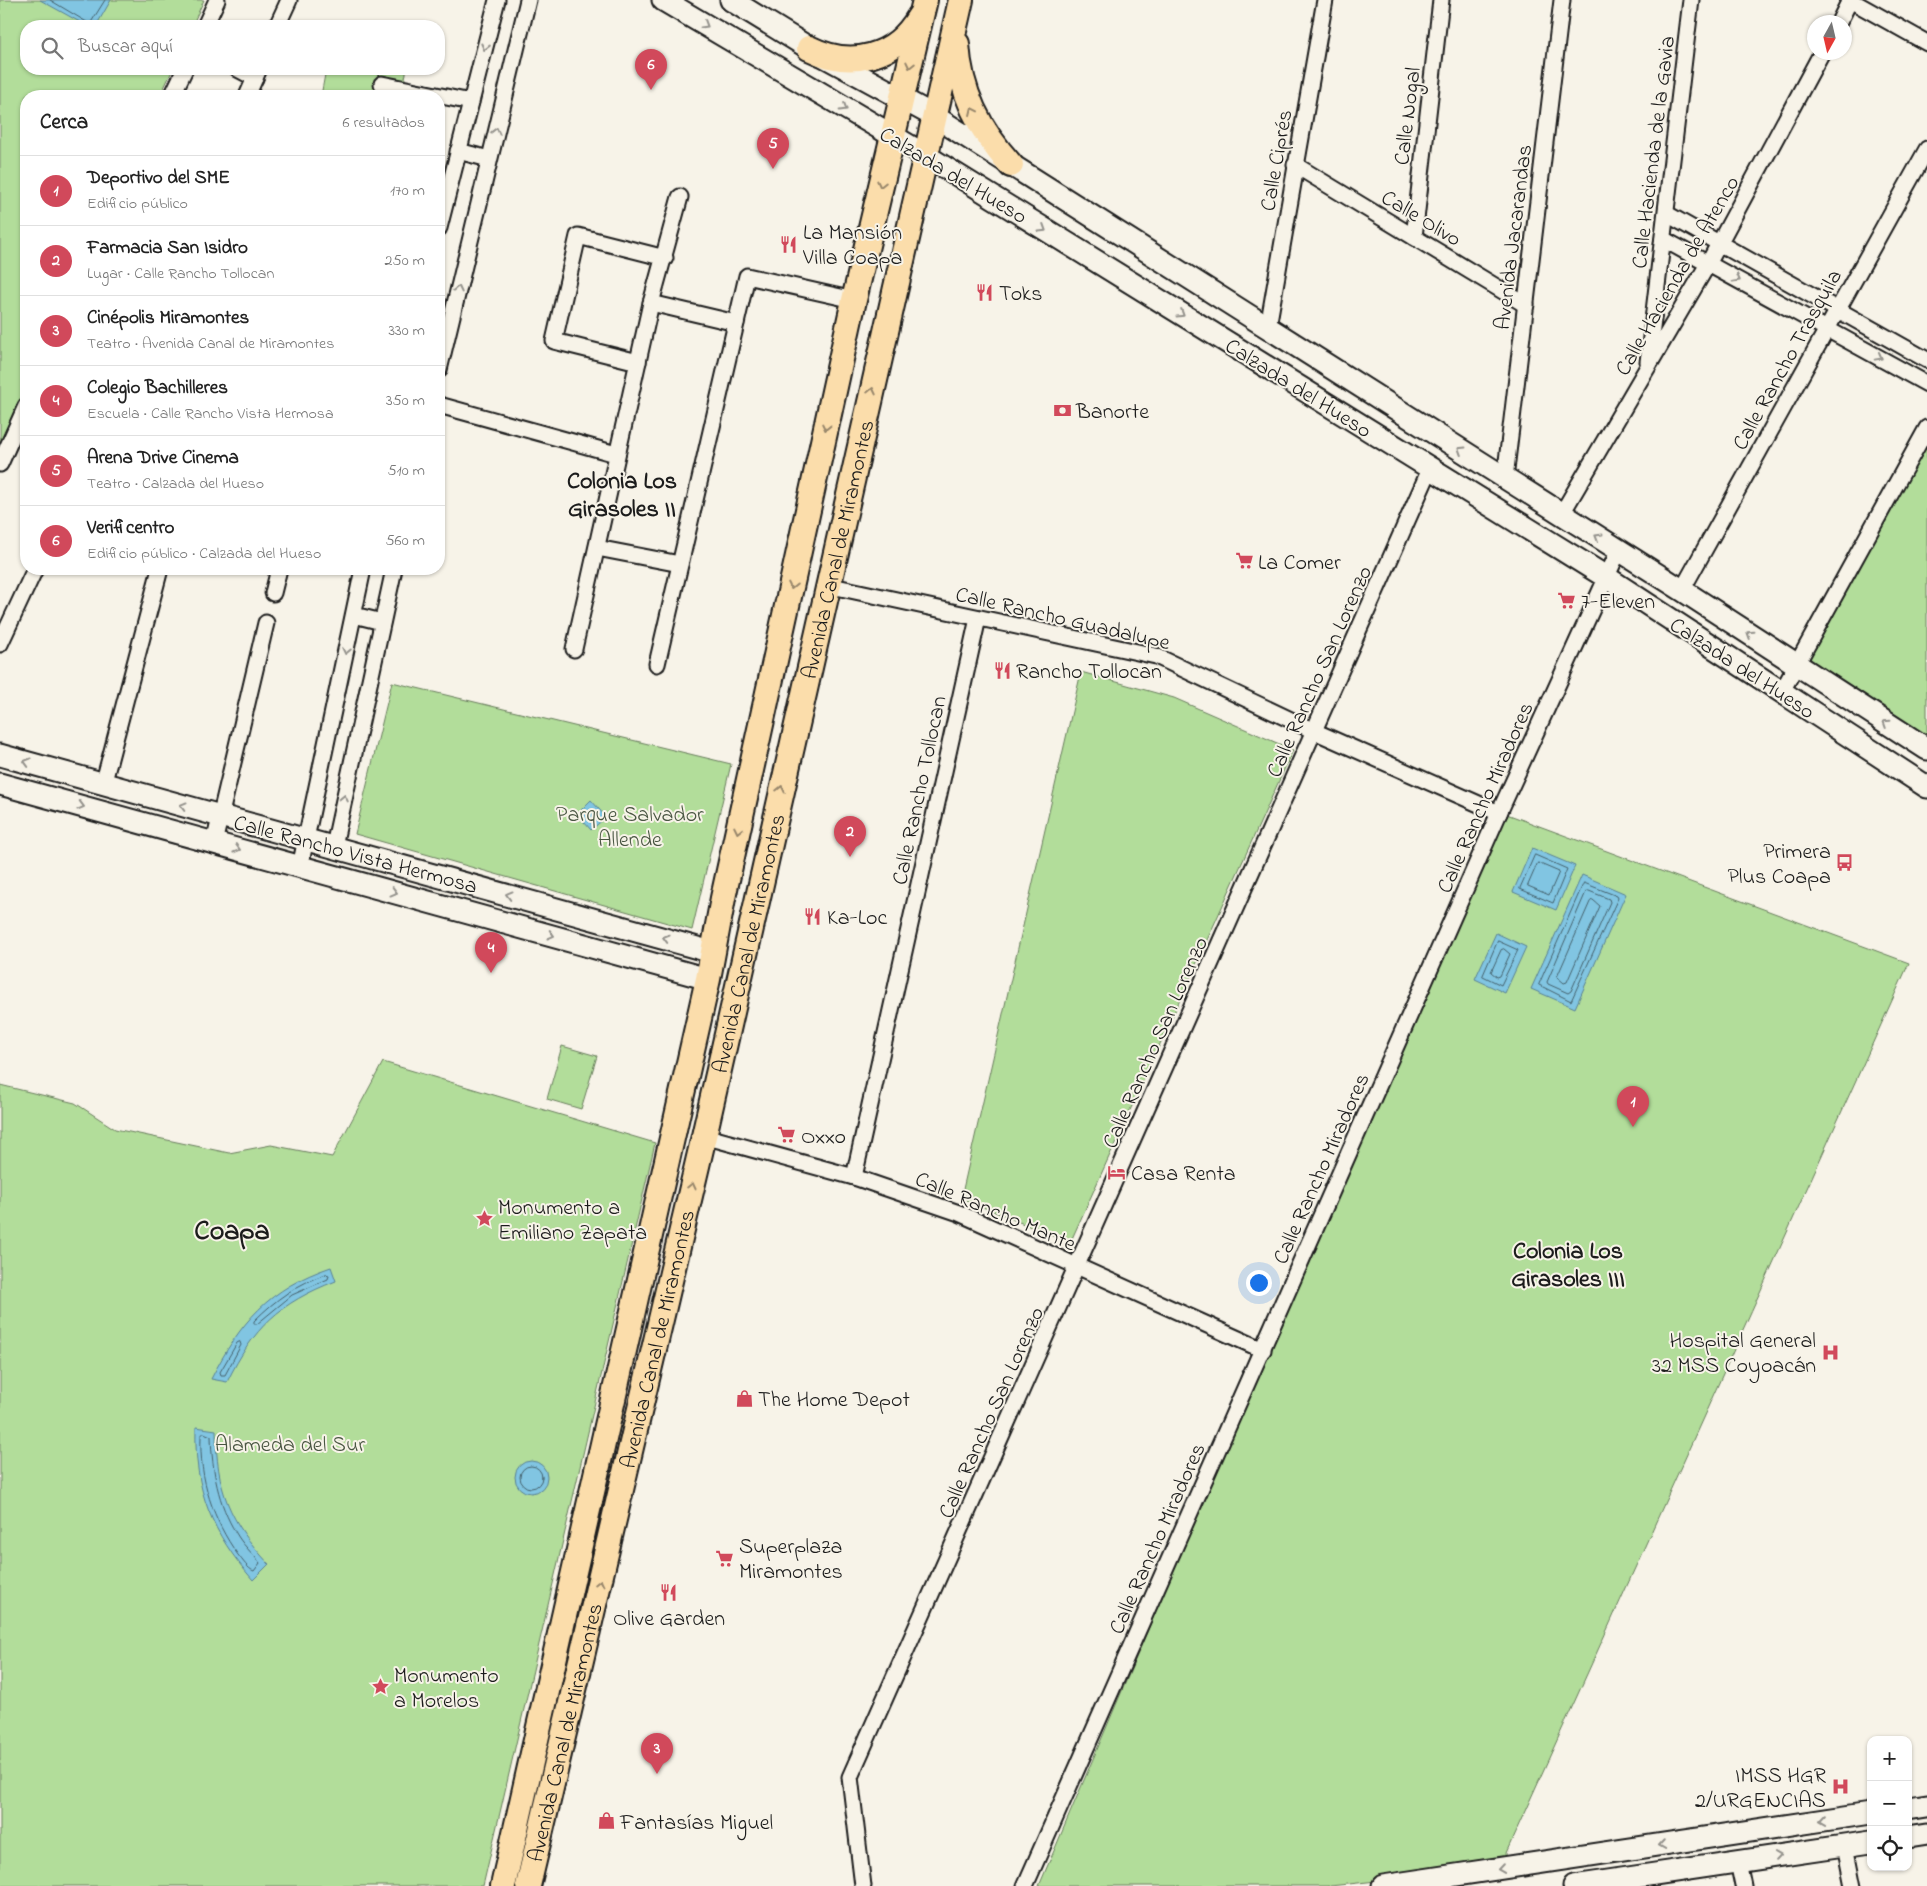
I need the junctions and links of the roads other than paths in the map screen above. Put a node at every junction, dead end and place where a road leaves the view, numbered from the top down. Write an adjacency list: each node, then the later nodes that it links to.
1 (217, 0): 15 (street)
2 (289, 0): 16 (street)
3 (497, 0): 28 (street, one-way to 28)
4 (528, 0): 34 (street, one-way to 4)
5 (662, 0): 30 (main road, Calzada del Hueso, one-way to 30)
6 (731, 0): 18 (main road, Calzada del Hueso)
7 (961, 0): 29 (main road, Avenida Canal de Miramontes); 35 (main road, one-way to 7)
8 (1325, 0): 36 (street, Calle Ciprés)
9 (1441, 0): 40 (street, Calle Nogal)
10 (1562, 0): 47 (street, Avenida Jacarandas)
11 (1691, 0): 39 (street, Calle Hacienda de la Gavia)
12 (1850, 0): 14 (street); 17 (street)
13 (924, 4): 18 (main road); 27 (main road, Avenida Canal de Miramontes, one-way to 27)
14 (1842, 15)
15 (208, 20)
16 (280, 20)
17 (1927, 43)
18 (809, 48): 27 (main road, Calzada del Hueso)
19 (1818, 60): 42 (street, Calle Hacienda de Atenco)
20 (182, 75): 23 (street)
21 (256, 75): 24 (street)
22 (382, 84): 25 (street)
23 (175, 90)
24 (250, 90)
25 (412, 90)
26 (445, 97): 28 (street)
27 (903, 98): 29 (main road, Calzada del Hueso); 30 (main road, Avenida Canal de Miramontes)
28 (471, 102): 32 (street)
29 (934, 116): 33 (main road, Avenida Canal de Miramontes); 35 (main road, Calzada del Hueso)
30 (892, 136): 33 (main road, Calzada del Hueso); 45 (main road, Avenida Canal de Miramontes, one-way to 45)
31 (1927, 149): 48 (street, Calle Rancho Trasquila)
32 (458, 151): 34 (street); 38 (street)
33 (925, 155): 62 (main road, Calzada del Hueso, one-way to 62); 74 (main road, Avenida Canal de Miramontes, one-way to 33)
34 (489, 160): 52 (street, one-way to 34)
35 (1011, 165): 50 (main road, Calzada del Hueso)
36 (1296, 165): 40 (street, Calle Olivo); 50 (street, Calle Ciprés)
37 (680, 197): 43 (street)
38 (445, 203)
39 (1667, 214): 41 (street, Calle Hacienda de la Gavia); 42 (street)
40 (1414, 237): 47 (street, Calle Olivo)
41 (1663, 239): 44 (street); 55 (street, Calle Hacienda de la Gavia)
42 (1720, 243): 44 (street, Calle Hacienda de Atenco); 48 (street)
43 (665, 258): 46 (street); 54 (street)
44 (1708, 264): 51 (street, one-way to 51); 55 (street, Calle Hacienda de Atenco)
45 (854, 300): 49 (street); 98 (main road, Avenida Canal de Miramontes, one-way to 98)
46 (651, 303): 49 (street); 54 (street)
47 (1526, 305): 63 (street, Avenida Jacarandas)
48 (1838, 310): 51 (street, Calle Rancho Trasquila); 53 (street)
49 (736, 323): 67 (street)
50 (1268, 327): 63 (main road, Calzada del Hueso, one-way to 50)
51 (1828, 328): 56 (street, one-way to 56); 75 (street, Calle Rancho Trasquila)
52 (445, 345)
53 (1927, 360)
54 (638, 362): 60 (street)
55 (1648, 368): 64 (street, Calle Hacienda de Atenco)
56 (1927, 384)
57 (445, 407): 60 (street)
58 (20, 422): 61 (street)
59 (1927, 428): 84 (street)
60 (616, 454): 65 (street)
61 (0, 464)
62 (1430, 469): 73 (main road, Calzada del Hueso); 86 (street, Calle Rancho San Lorenzo)
63 (1504, 478): 64 (main road, Calzada del Hueso)
64 (1561, 515): 66 (main road, Calzada del Hueso, one-way to 64)
65 (597, 548): 67 (street); 82 (street)
66 (1619, 550): 73 (street, Calle Rancho Miradores); 75 (main road, Calzada del Hueso)
67 (680, 564): 83 (street)
68 (32, 575): 81 (street)
69 (158, 575): 89 (street)
70 (278, 575): 76 (street)
71 (362, 575): 77 (street)
72 (393, 575): 79 (street)
73 (1606, 577): 85 (main road, Calzada del Hueso); 92 (street, Calle Rancho Miradores)
74 (827, 585): 78 (street, Calle Rancho Guadalupe); 100 (main road, Avenida Canal de Miramontes, one-way to 74)
75 (1682, 590): 84 (main road, Calzada del Hueso, one-way to 75)
76 (273, 594)
77 (354, 616): 79 (street); 94 (street, one-way to 94)
78 (978, 618): 86 (street, Calle Rancho Guadalupe); 101 (street, Calle Rancho Tollocan)
79 (382, 622): 96 (street, one-way to 79)
80 (266, 623): 93 (street)
81 (0, 644)
82 (574, 648)
83 (657, 664)
84 (1798, 665): 85 (street); 87 (main road, Calzada del Hueso, one-way to 84)
85 (1781, 693): 91 (main road, Calzada del Hueso)
86 (1314, 731): 92 (street, Calle Rancho Guadalupe); 102 (street, Calle Rancho San Lorenzo)
87 (1927, 749)
88 (0, 755): 89 (main road, Calle Rancho Vista Hermosa, one-way to 88)
89 (103, 785): 93 (main road, Calle Rancho Vista Hermosa, one-way to 89)
90 (1, 786): 95 (main road, Calle Rancho Vista Hermosa, one-way to 95)
91 (1927, 787)
92 (1499, 813): 103 (street, Calle Rancho Miradores)
93 (221, 816): 94 (main road, Calle Rancho Vista Hermosa); 95 (street)
94 (305, 838): 96 (main road, Calle Rancho Vista Hermosa); 97 (street)
95 (214, 843): 97 (main road, Calle Rancho Vista Hermosa, one-way to 97)
96 (334, 846): 98 (main road, Calle Rancho Vista Hermosa, one-way to 96)
97 (300, 867): 99 (main road, Calle Rancho Vista Hermosa, one-way to 99)
98 (712, 952): 99 (main road, Avenida Canal de Miramontes)
99 (708, 979): 112 (main road, Avenida Canal de Miramontes)
100 (704, 1136): 101 (street, Calle Rancho Mante); 113 (main road, Avenida Canal de Miramontes, one-way to 100)
101 (854, 1177): 102 (street, Calle Rancho Mante)
102 (1077, 1268): 103 (street, Calle Rancho Mante); 114 (street, Calle Rancho San Lorenzo)
103 (1263, 1350): 115 (street, Calle Rancho Miradores)
104 (1927, 1805): 105 (main road)
105 (1912, 1807)
106 (1867, 1815): 116 (main road, one-way to 116)
107 (1927, 1834): 108 (main road)
108 (1912, 1836)
109 (1867, 1843): 110 (main road)
110 (1845, 1846): 111 (main road, one-way to 110); 119 (street)
111 (1738, 1862): 117 (main road); 118 (street)
112 (503, 1886)
113 (528, 1886)
114 (862, 1886)
115 (1025, 1886)
116 (1383, 1886)
117 (1574, 1886)
118 (1743, 1886)
119 (1853, 1886)

